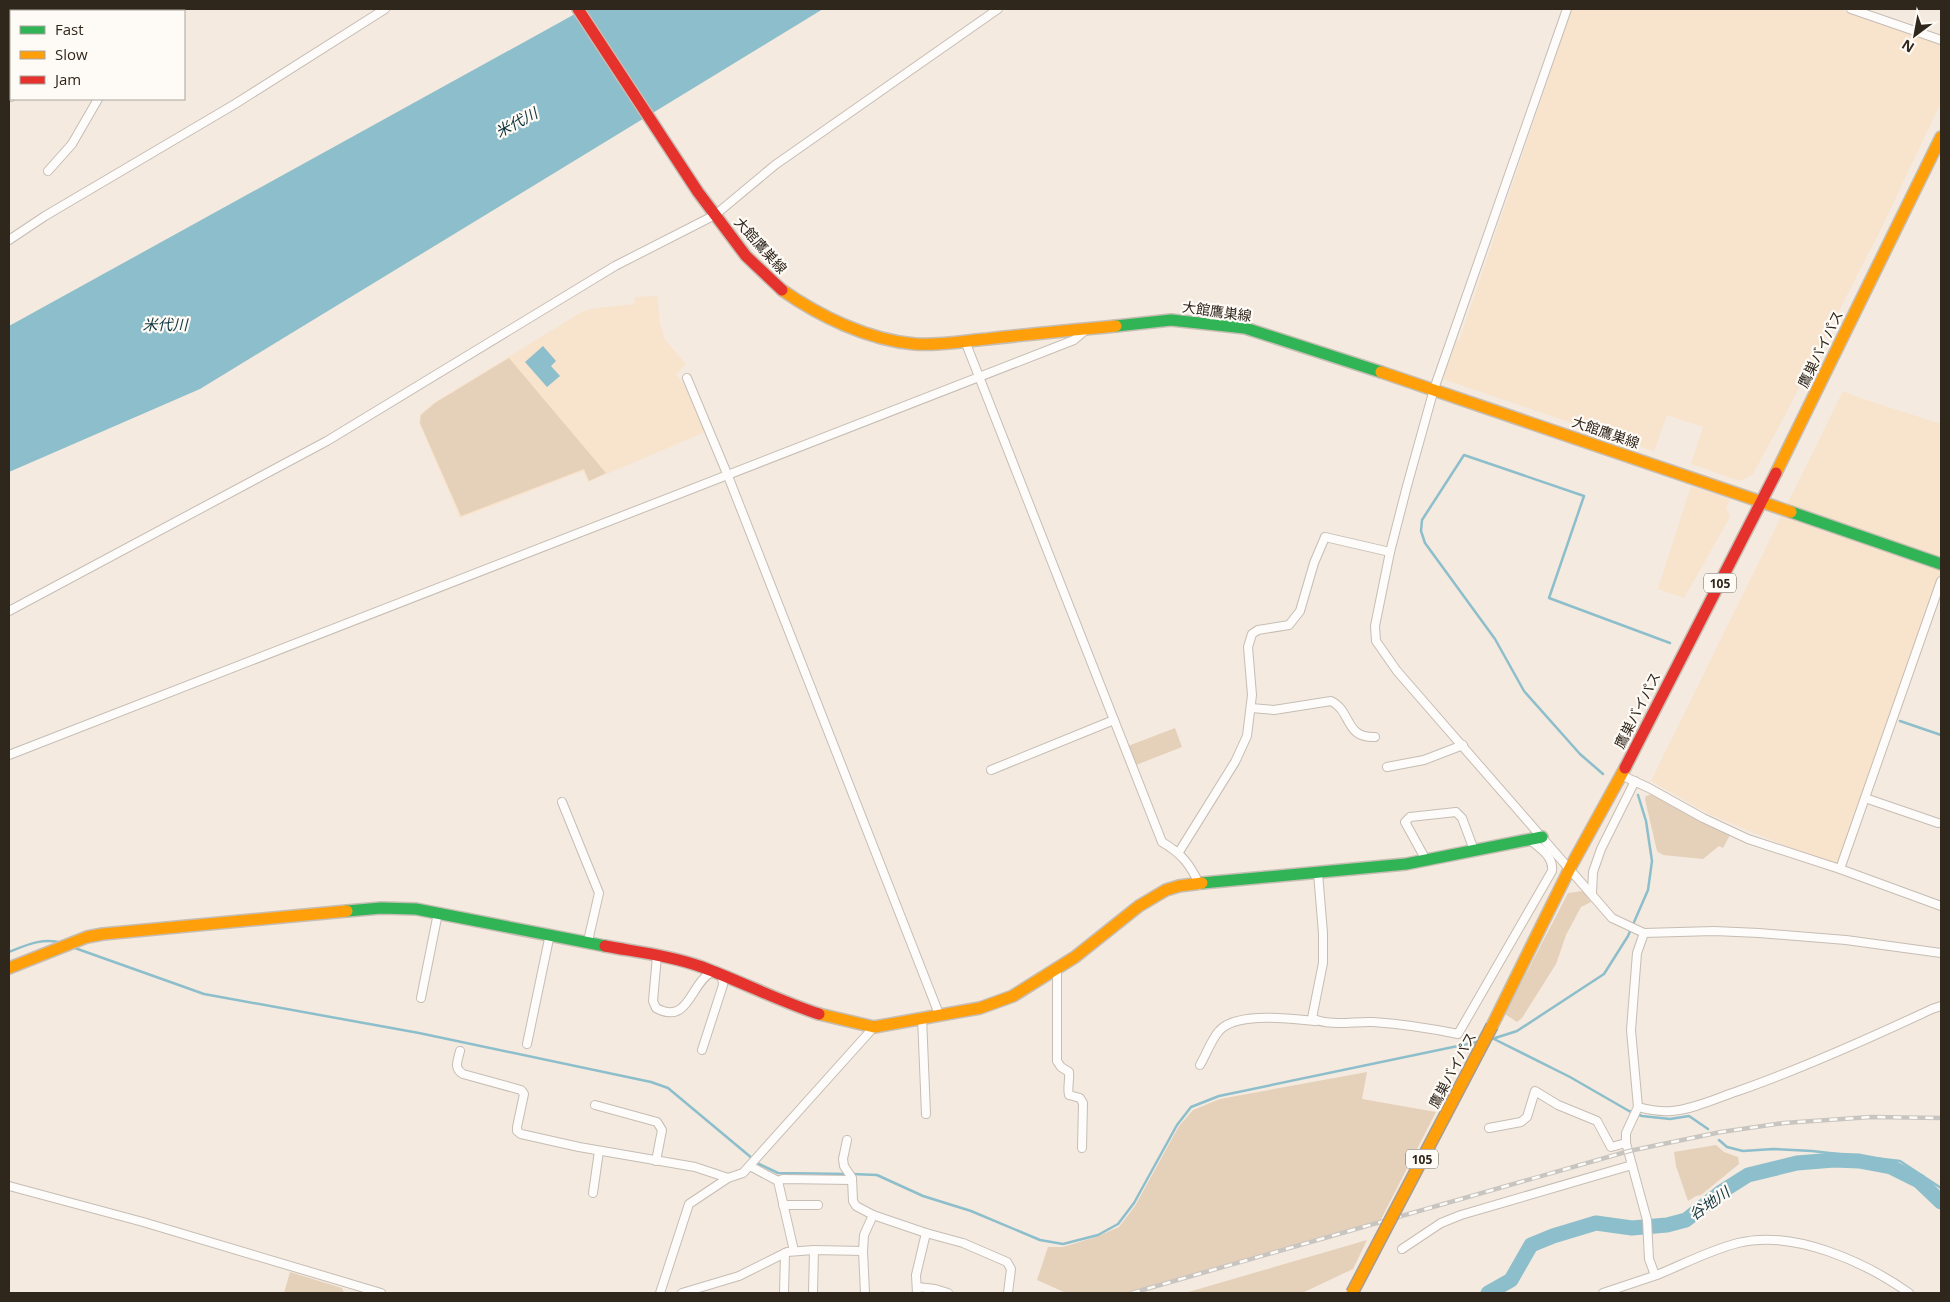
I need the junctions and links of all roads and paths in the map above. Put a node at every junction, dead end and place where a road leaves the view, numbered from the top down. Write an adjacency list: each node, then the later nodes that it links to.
1 (386, 9): 11 (street)
2 (578, 9): 10 (main road, 大館鷹巣線)
3 (998, 9): 10 (street)
4 (1567, 9): 16 (street)
5 (1851, 9): 6 (street)
6 (1941, 40)
7 (97, 100): 9 (street)
8 (1941, 137): 18 (main road, 鷹巣バイパス / 105)
9 (48, 171)
10 (715, 215): 13 (main road, 大館鷹巣線); 22 (street)
11 (9, 240)
12 (1088, 328): 13 (main road, 大館鷹巣線); 14 (street); 16 (main road, 大館鷹巣線)
13 (965, 341): 14 (street)
14 (980, 377): 17 (street); 24 (street)
15 (687, 378): 17 (street)
16 (1434, 389): 18 (main road, 大館鷹巣線); 19 (street)
17 (728, 476): 27 (street); 57 (street)
18 (1762, 501): 20 (main road, 大館鷹巣線); 30 (main road, 鷹巣バイパス / 105)
19 (1390, 552): 23 (street); 26 (street)
20 (1941, 564)
21 (1941, 581): 32 (street)
22 (9, 611)
23 (1251, 708): 25 (street); 38 (street)
24 (1114, 720): 29 (street); 38 (street)
25 (1375, 737)
26 (1463, 745): 28 (street); 35 (street)
27 (9, 755)
28 (1387, 767)
29 (991, 770)
30 (1621, 775): 31 (street); 40 (main road, 鷹巣バイパス / 105)
31 (1635, 781): 41 (street); 44 (street)
32 (1865, 798): 34 (street); 41 (street)
33 (562, 802): 49 (street)
34 (1938, 823)
35 (1542, 837): 36 (main road); 40 (street)
36 (1529, 840): 37 (main road); 59 (street)
37 (1474, 850): 39 (main road); 39 (street)
38 (1179, 852): 43 (street)
39 (1426, 860): 42 (main road)
40 (1570, 868): 44 (street); 100 (main road, 鷹巣バイパス / 105, bridge)
41 (1840, 868): 45 (street)
42 (1318, 872): 43 (main road); 59 (street)
43 (1200, 884): 53 (main road)
44 (1592, 893): 47 (street)
45 (1941, 906)
46 (438, 913): 48 (main road); 52 (main road); 55 (street)
47 (1644, 933): 50 (street); 66 (street)
48 (550, 934): 49 (main road); 61 (street)
49 (588, 941): 51 (main road)
50 (1941, 953)
51 (657, 956): 54 (main road); 54 (street)
52 (9, 968)
53 (1057, 969): 57 (main road); 71 (street)
54 (717, 974): 60 (main road); 62 (street)
55 (421, 998)
56 (1941, 1006): 66 (street)
57 (939, 1014): 58 (main road)
58 (922, 1017): 60 (main road); 67 (street)
59 (1318, 1021): 64 (street)
60 (874, 1027): 74 (street)
61 (527, 1044)
62 (702, 1050)
63 (460, 1051): 72 (street)
64 (1200, 1065)
65 (595, 1105): 73 (street)
66 (1637, 1108): 70 (street)
67 (926, 1114)
68 (1489, 1128): 70 (street)
69 (847, 1140): 76 (street)
70 (1626, 1142): 75 (street)
71 (1082, 1148)
72 (599, 1151): 73 (street); 80 (street)
73 (656, 1161): 77 (street)
74 (754, 1162): 77 (street); 78 (street)
75 (1632, 1165): 85 (street); 90 (street)
76 (851, 1176): 78 (street); 83 (street)
77 (728, 1178): 93 (street)
78 (778, 1181): 81 (street)
79 (9, 1186): 92 (street)
80 (593, 1193)
81 (783, 1205): 82 (street); 87 (street)
82 (818, 1205)
83 (873, 1215): 84 (street); 88 (street)
84 (926, 1233): 91 (street); 99 (street)
85 (1402, 1249)
86 (814, 1250): 87 (street); 88 (street); 96 (street)
87 (794, 1251): 89 (street)
88 (863, 1252): 97 (street)
89 (786, 1253): 94 (street); 95 (street)
90 (1655, 1275): 101 (street); 102 (street)
91 (917, 1290): 98 (street)
92 (381, 1293)
93 (660, 1293)
94 (682, 1293)
95 (784, 1293)
96 (813, 1293)
97 (865, 1293)
98 (948, 1293)
99 (1008, 1293)
100 (1352, 1293)
101 (1603, 1293)
102 (1908, 1293)

